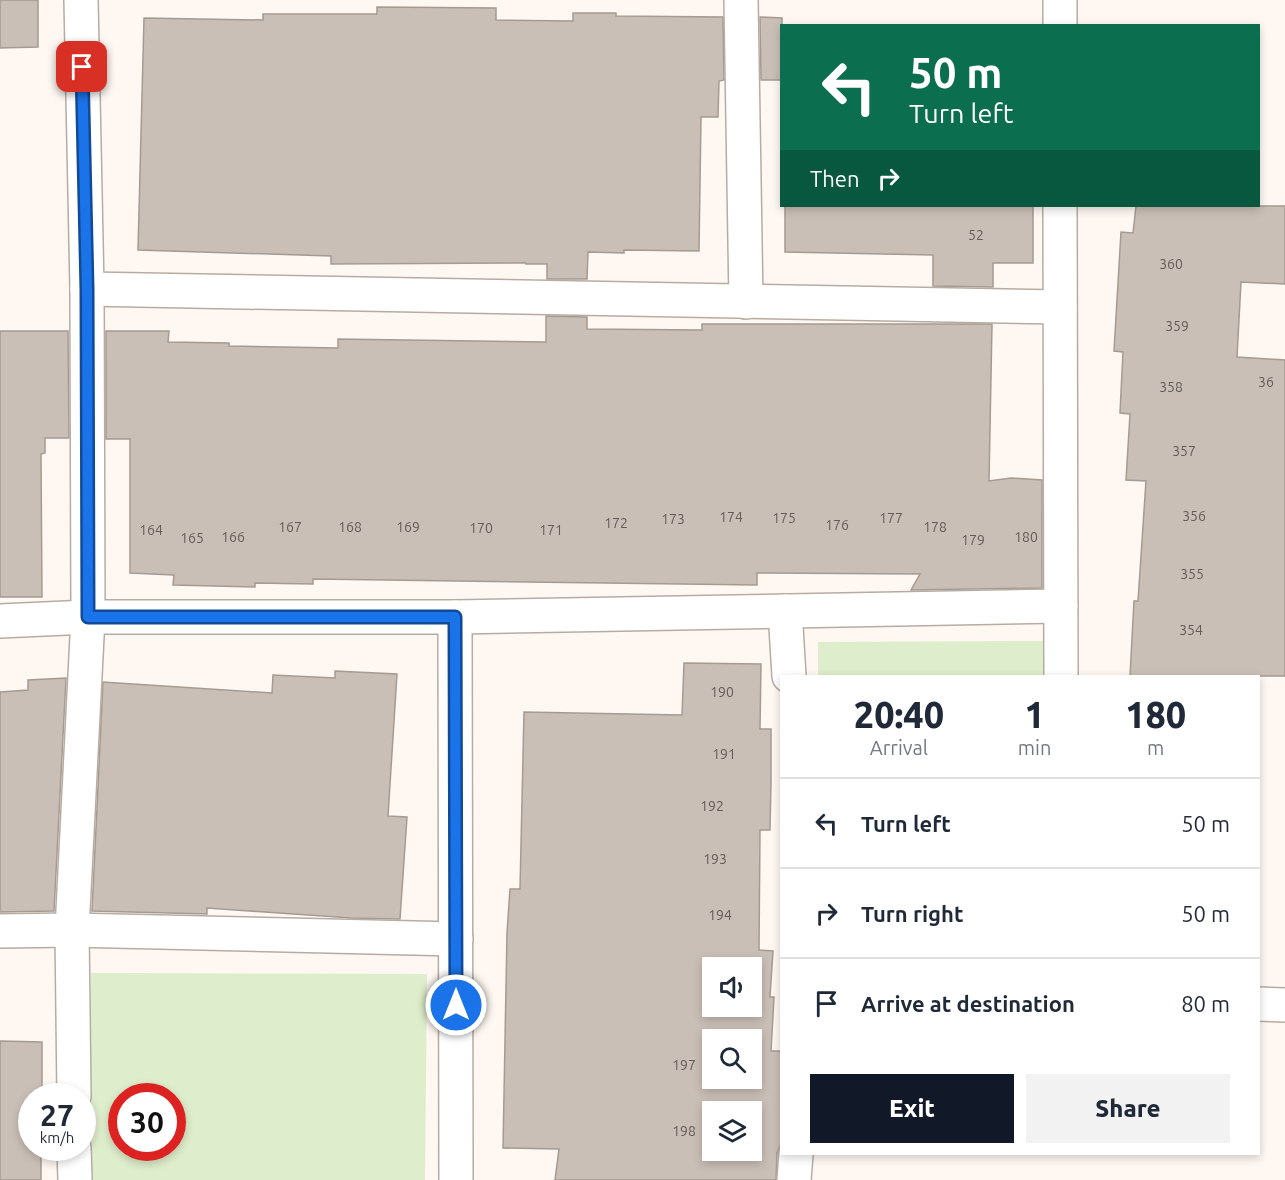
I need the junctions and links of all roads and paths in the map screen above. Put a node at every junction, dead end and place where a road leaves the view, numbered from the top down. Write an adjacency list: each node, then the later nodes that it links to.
1 (81, 0): 6 (street)
2 (741, 0): 7 (street)
3 (1060, 0): 4 (street)
4 (1060, 24)
5 (1060, 207): 8 (street)
6 (87, 289): 7 (street); 11 (street)
7 (746, 302): 8 (street)
8 (1060, 308): 9 (street)
9 (1061, 606): 10 (street); 15 (street)
10 (785, 611): 12 (street); 14 (street)
11 (88, 617): 12 (street); 13 (street); 16 (street)
12 (455, 617): 18 (street)
13 (0, 621)
14 (789, 675)
15 (1061, 675)
16 (72, 930): 17 (street); 18 (street); 21 (street)
17 (0, 932)
18 (456, 939): 25 (street)
19 (1260, 1005): 20 (street)
20 (1285, 1005)
21 (74, 1083)
22 (796, 1155): 26 (street)
23 (74, 1161): 24 (street)
24 (75, 1180)
25 (456, 1180)
26 (794, 1180)

